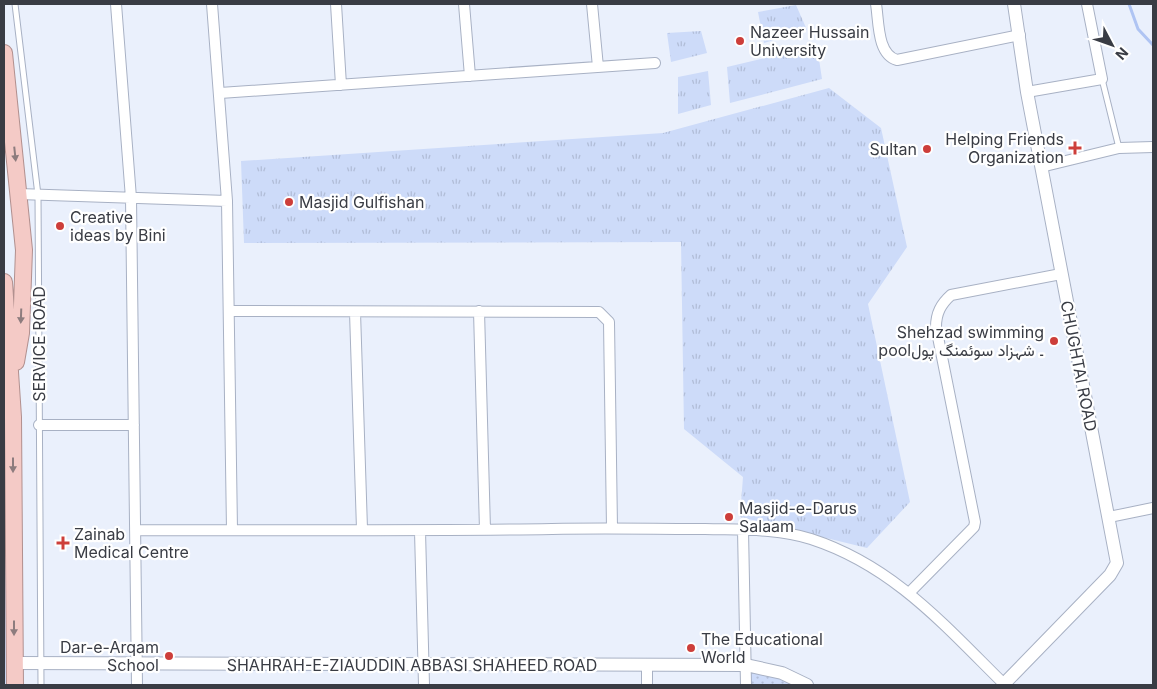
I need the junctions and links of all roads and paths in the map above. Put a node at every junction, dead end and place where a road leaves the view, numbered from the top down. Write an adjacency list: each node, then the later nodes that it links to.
1 (15, 4): 23 (lane, SERVICE ROAD)
2 (116, 4): 24 (street)
3 (212, 4): 18 (street)
4 (336, 4): 16 (street)
5 (464, 4): 14 (street)
6 (592, 4): 13 (street)
7 (876, 4): 10 (street)
8 (1014, 4): 10 (street, CHUGHTAI ROAD)
9 (1087, 4): 15 (street)
10 (1020, 35): 17 (street, CHUGHTAI ROAD)
11 (4, 54): 22 (highway, one-way to 22)
12 (655, 63): 13 (street)
13 (598, 67): 14 (street)
14 (470, 76): 16 (street)
15 (1102, 79): 17 (street); 20 (lane)
16 (341, 84): 18 (street)
17 (1027, 92): 21 (street, CHUGHTAI ROAD)
18 (220, 93): 25 (street)
19 (1153, 147): 20 (street)
20 (1119, 148): 21 (street)
21 (1041, 167): 26 (street, CHUGHTAI ROAD)
22 (19, 194): 23 (street); 31 (highway, one-way to 31)
23 (38, 195): 24 (street); 32 (lane, SERVICE ROAD)
24 (131, 198): 25 (street); 33 (street)
25 (227, 201): 28 (street)
26 (1061, 274): 35 (street, CHUGHTAI ROAD); 43 (street)
27 (4, 282): 31 (highway)
28 (230, 311): 30 (street); 39 (street)
29 (480, 311): 30 (street); 36 (street); 40 (street)
30 (355, 312): 37 (street)
31 (12, 394): 44 (highway, one-way to 44)
32 (39, 425): 33 (street); 45 (lane, SERVICE ROAD)
33 (134, 425): 38 (street)
34 (1153, 508): 35 (street)
35 (1110, 517): 57 (street, CHUGHTAI ROAD)
36 (612, 528): 40 (street); 41 (street)
37 (362, 529): 39 (street); 42 (street)
38 (135, 530): 39 (street); 46 (street)
39 (232, 530)
40 (485, 530): 42 (street)
41 (743, 530): 43 (street); 48 (street)
42 (420, 531): 47 (street)
43 (910, 592): 57 (street)
44 (14, 663): 45 (street, SHAHRAH-E-ZIAUDDIN ABBASI SHAHEED ROAD); 50 (highway)
45 (41, 663): 46 (street, SHAHRAH-E-ZIAUDDIN ABBASI SHAHEED ROAD); 51 (lane, SERVICE ROAD)
46 (137, 664): 47 (street, SHAHRAH-E-ZIAUDDIN ABBASI SHAHEED ROAD); 52 (street)
47 (424, 665): 49 (street, SHAHRAH-E-ZIAUDDIN ABBASI SHAHEED ROAD); 53 (street)
48 (746, 665): 49 (street, SHAHRAH-E-ZIAUDDIN ABBASI SHAHEED ROAD); 55 (street); 56 (street, SHAHRAH-E-ZIAUDDIN ABBASI SHAHEED ROAD)
49 (647, 666): 54 (street)
50 (15, 685)
51 (41, 685)
52 (137, 685)
53 (424, 685)
54 (647, 685)
55 (746, 685)
56 (807, 685)
57 (1004, 685)

